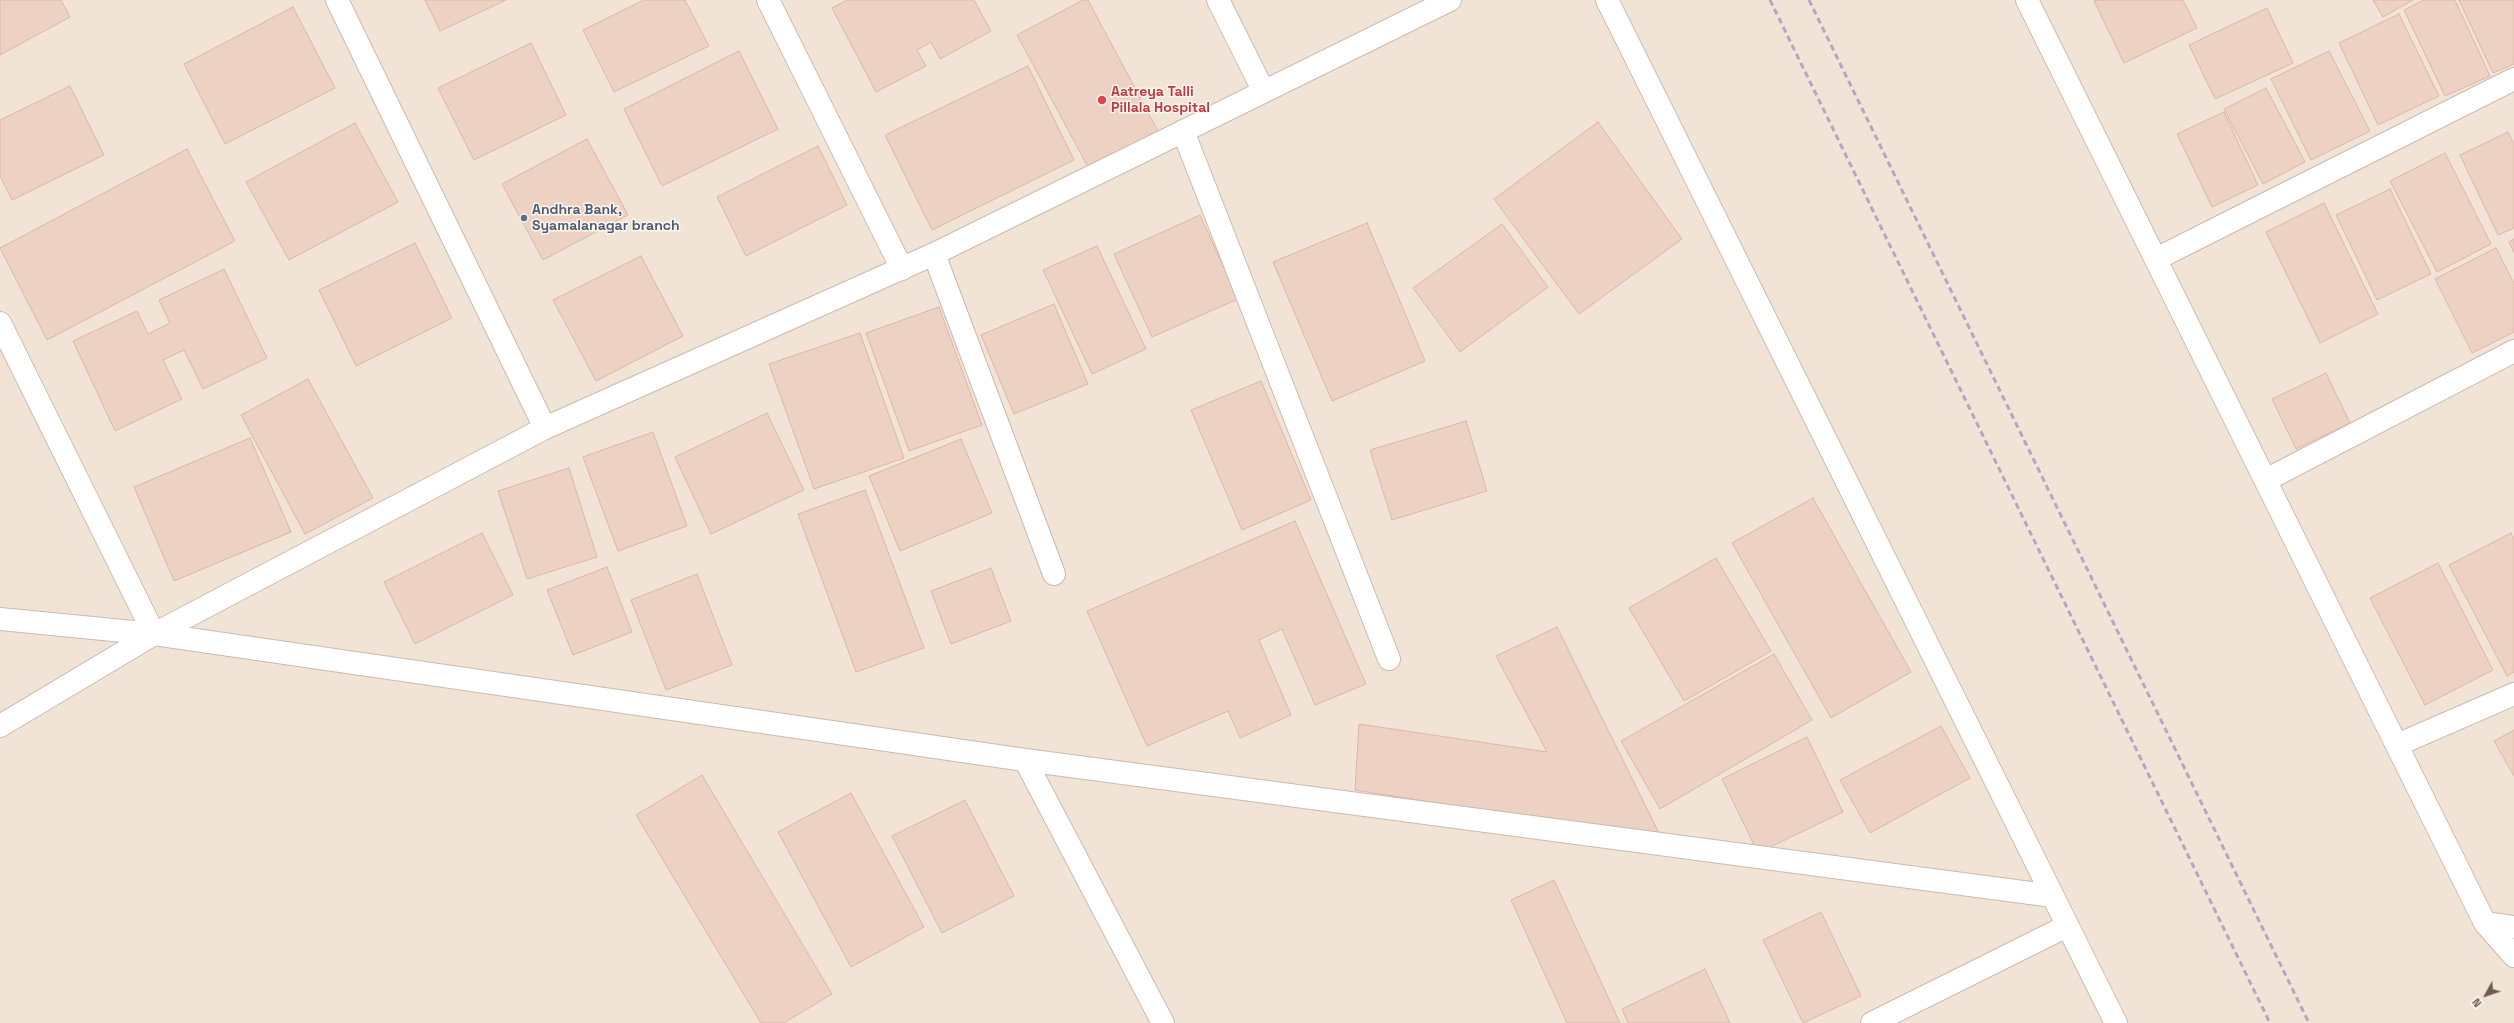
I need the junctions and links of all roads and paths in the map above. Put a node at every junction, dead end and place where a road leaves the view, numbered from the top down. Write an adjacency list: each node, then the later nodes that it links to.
1 (337, 0): 15 (street)
2 (768, 0): 12 (street)
3 (1218, 0): 8 (street)
4 (1450, 0): 8 (street)
5 (1607, 0): 25 (street)
6 (2027, 0): 11 (street)
7 (2514, 79): 11 (street)
8 (1263, 90): 9 (street)
9 (1183, 131): 10 (street); 20 (street)
10 (934, 254): 12 (street); 17 (street)
11 (2156, 259): 16 (street)
12 (902, 269): 15 (street)
13 (0, 323): 19 (street)
14 (2514, 351): 16 (street)
15 (545, 428): 19 (street)
16 (2266, 480): 23 (street)
17 (1054, 574)
18 (0, 619): 19 (street)
19 (154, 634): 22 (street); 24 (street)
20 (1389, 659)
21 (2514, 694): 23 (street)
22 (0, 726)
23 (2397, 745): 26 (street)
24 (1025, 760): 25 (street); 30 (street)
25 (2053, 896): 27 (street)
26 (2485, 923): 28 (street); 29 (street)
27 (2068, 926): 31 (street); 32 (street)
28 (2514, 927)
29 (2514, 956)
30 (1163, 1023)
31 (1872, 1023)
32 (2116, 1023)

